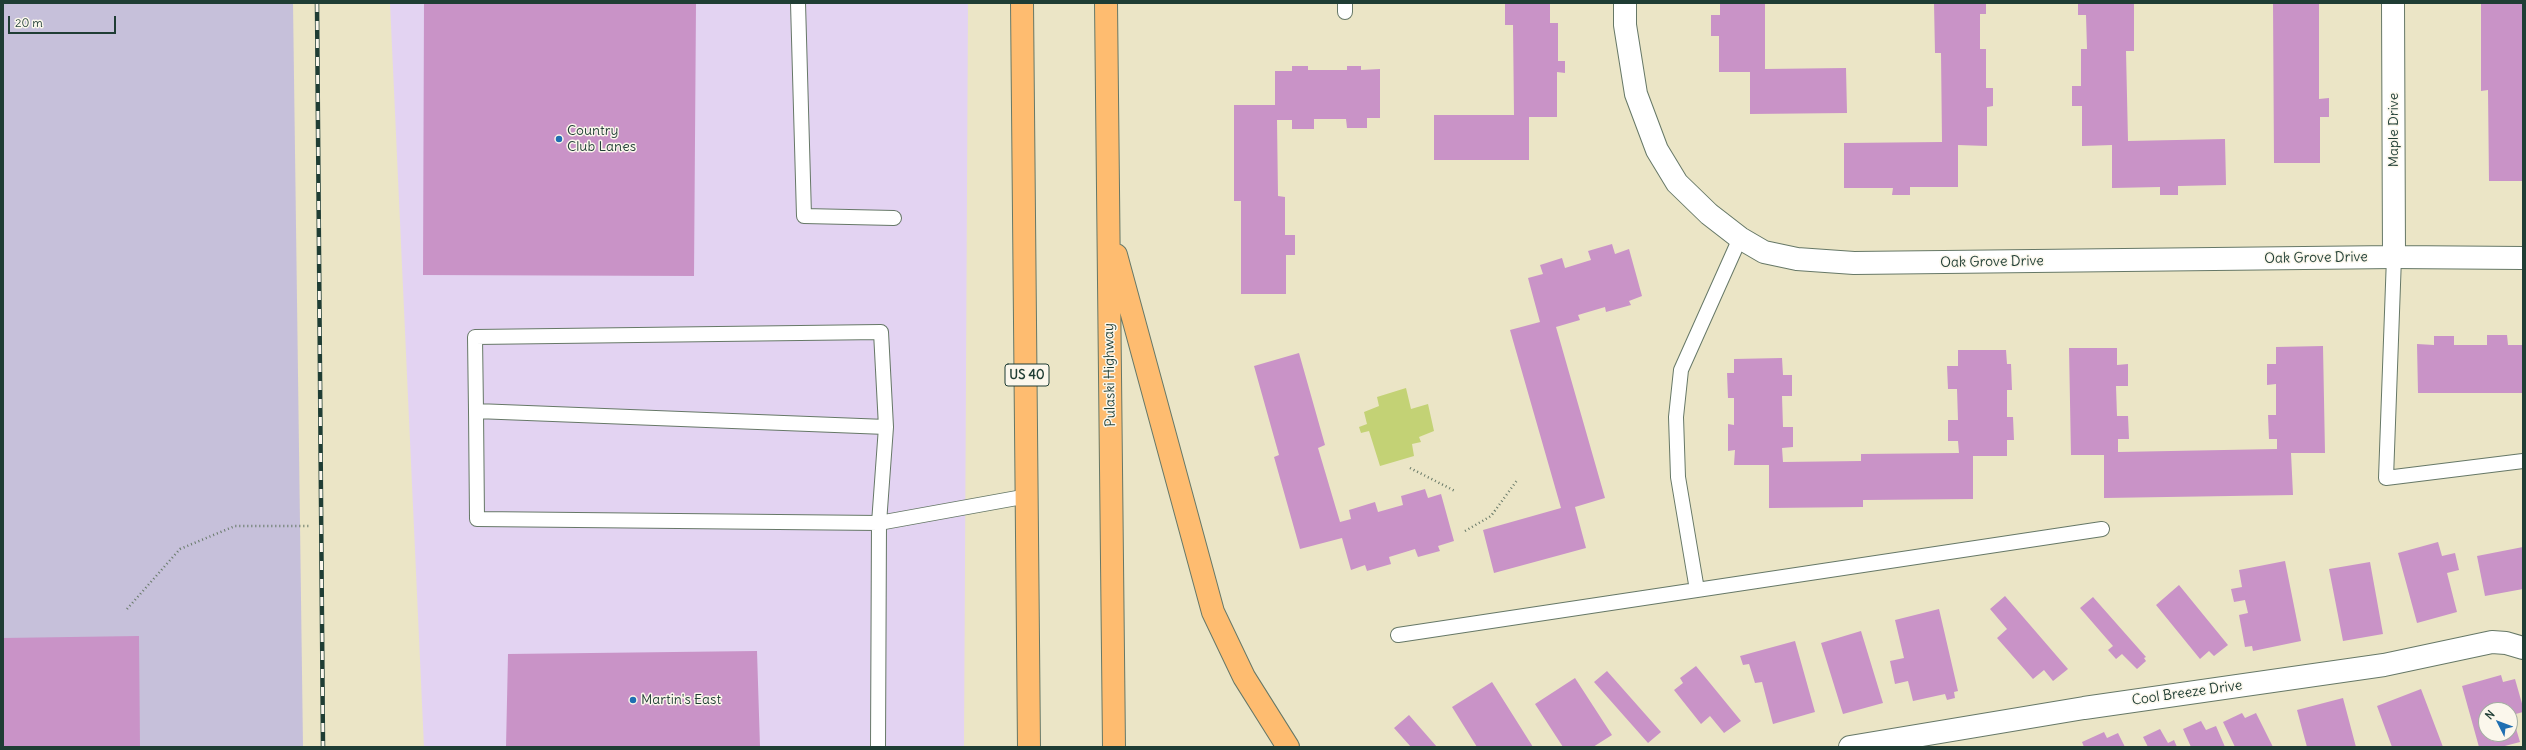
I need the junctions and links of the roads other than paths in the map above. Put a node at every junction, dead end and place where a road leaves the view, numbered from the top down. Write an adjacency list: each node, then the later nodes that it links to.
1 (798, 3): 6 (lane)
2 (1106, 3): 7 (highway, Pulaski Highway)
3 (1625, 3): 8 (street, Oak Grove Drive)
4 (2393, 3): 9 (street, Maple Drive)
5 (1019, 8): 14 (highway, US 40)
6 (894, 218)
7 (1108, 224): 22 (highway, Pulaski Highway); 23 (highway)
8 (1740, 238): 9 (street, Oak Grove Drive); 17 (lane)
9 (2394, 257): 10 (street, Oak Grove Drive); 13 (lane)
10 (2523, 258)
11 (476, 411): 12 (lane); 12 (lane); 15 (lane)
12 (886, 427): 15 (lane)
13 (2523, 461)
14 (1028, 496): 15 (lane); 21 (highway, US 40)
15 (879, 523): 20 (lane)
16 (2102, 529): 17 (lane)
17 (1697, 590): 18 (lane)
18 (1398, 635)
19 (2523, 648): 24 (street, Cool Breeze Drive)
20 (878, 747)
21 (1029, 747)
22 (1114, 747)
23 (1288, 747)
24 (1850, 747)

